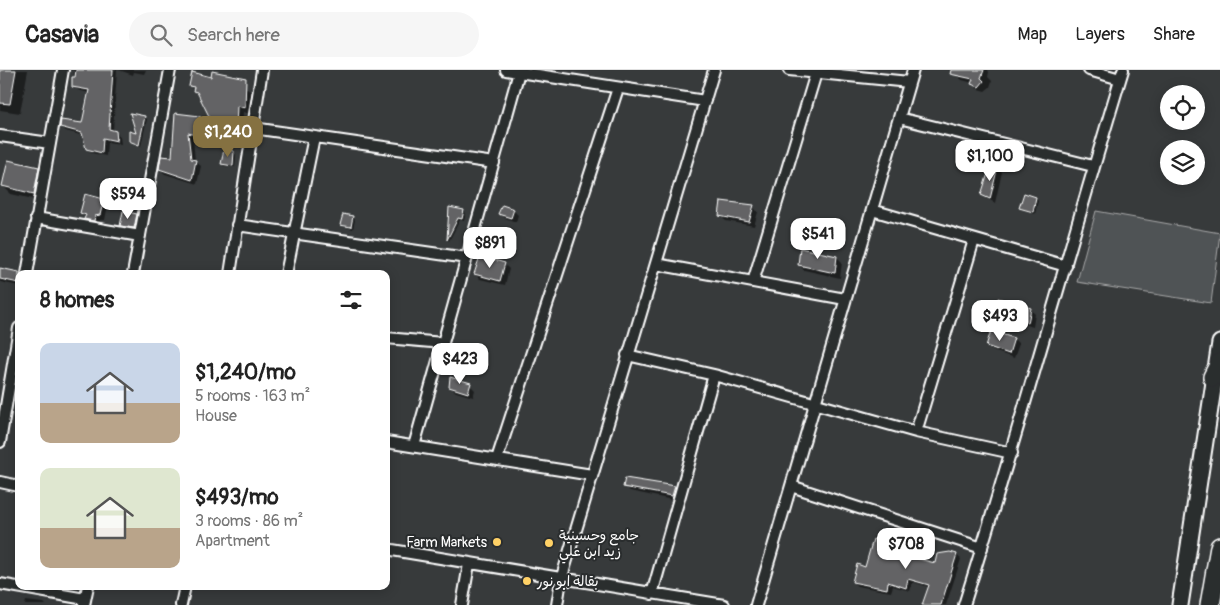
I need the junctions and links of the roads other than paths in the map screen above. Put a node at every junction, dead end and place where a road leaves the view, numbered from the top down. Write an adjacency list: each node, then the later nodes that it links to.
1 (63, 70): 19 (street)
2 (170, 70): 26 (street)
3 (262, 70): 16 (street)
4 (506, 70): 9 (street)
5 (714, 70): 14 (street)
6 (789, 70): 10 (street)
7 (913, 70): 12 (street)
8 (1089, 70): 11 (street)
9 (519, 72): 13 (street); 20 (street)
10 (816, 73): 12 (street); 35 (street)
11 (1122, 75): 21 (street)
12 (909, 82): 15 (street)
13 (618, 88): 14 (street); 51 (street)
14 (705, 101): 29 (street)
15 (899, 118): 21 (street); 22 (street)
16 (253, 128): 18 (street); 24 (street)
17 (0, 136): 19 (street)
18 (314, 137): 20 (street); 25 (street)
19 (50, 143): 23 (street)
20 (494, 162): 28 (street)
21 (1093, 166): 30 (street)
22 (872, 210): 27 (street); 36 (street)
23 (36, 218): 26 (street); 31 (street)
24 (237, 225): 25 (street); 33 (street)
25 (294, 233): 28 (street); 34 (street)
26 (140, 236): 32 (street)
27 (974, 240): 30 (street); 46 (street)
28 (467, 258): 39 (street)
29 (656, 264): 35 (street); 41 (street)
30 (1066, 266): 50 (street)
31 (29, 270)
32 (134, 270)
33 (231, 270)
34 (287, 270)
35 (753, 282): 36 (street)
36 (845, 299): 45 (street)
37 (390, 338): 39 (street)
38 (15, 343): 44 (street)
39 (443, 343): 49 (street)
40 (1220, 343): 42 (main road)
41 (628, 355): 43 (street); 52 (street)
42 (1216, 370): 73 (main road)
43 (714, 375): 45 (street); 65 (street)
44 (5, 379): 47 (street)
45 (814, 402): 46 (street); 55 (street)
46 (916, 432): 50 (street)
47 (0, 442)
48 (390, 443): 49 (street)
49 (414, 446): 51 (street)
50 (1012, 452): 57 (street)
51 (497, 459): 52 (street)
52 (592, 474): 60 (street)
53 (0, 482): 54 (street)
54 (15, 485)
55 (791, 486): 57 (street); 71 (street)
56 (1220, 546): 74 (highway)
57 (982, 548): 72 (street)
58 (390, 550): 59 (street)
59 (469, 564): 60 (street); 68 (street)
60 (561, 580): 65 (street); 69 (street)
61 (0, 584): 62 (street)
62 (15, 587)
63 (28, 590): 66 (street)
64 (184, 590): 67 (street)
65 (652, 594): 70 (street)
66 (85, 602)
67 (181, 605)
68 (462, 605)
69 (557, 605)
70 (724, 605)
71 (756, 605)
72 (964, 605)
73 (1180, 605)
74 (1210, 605)

